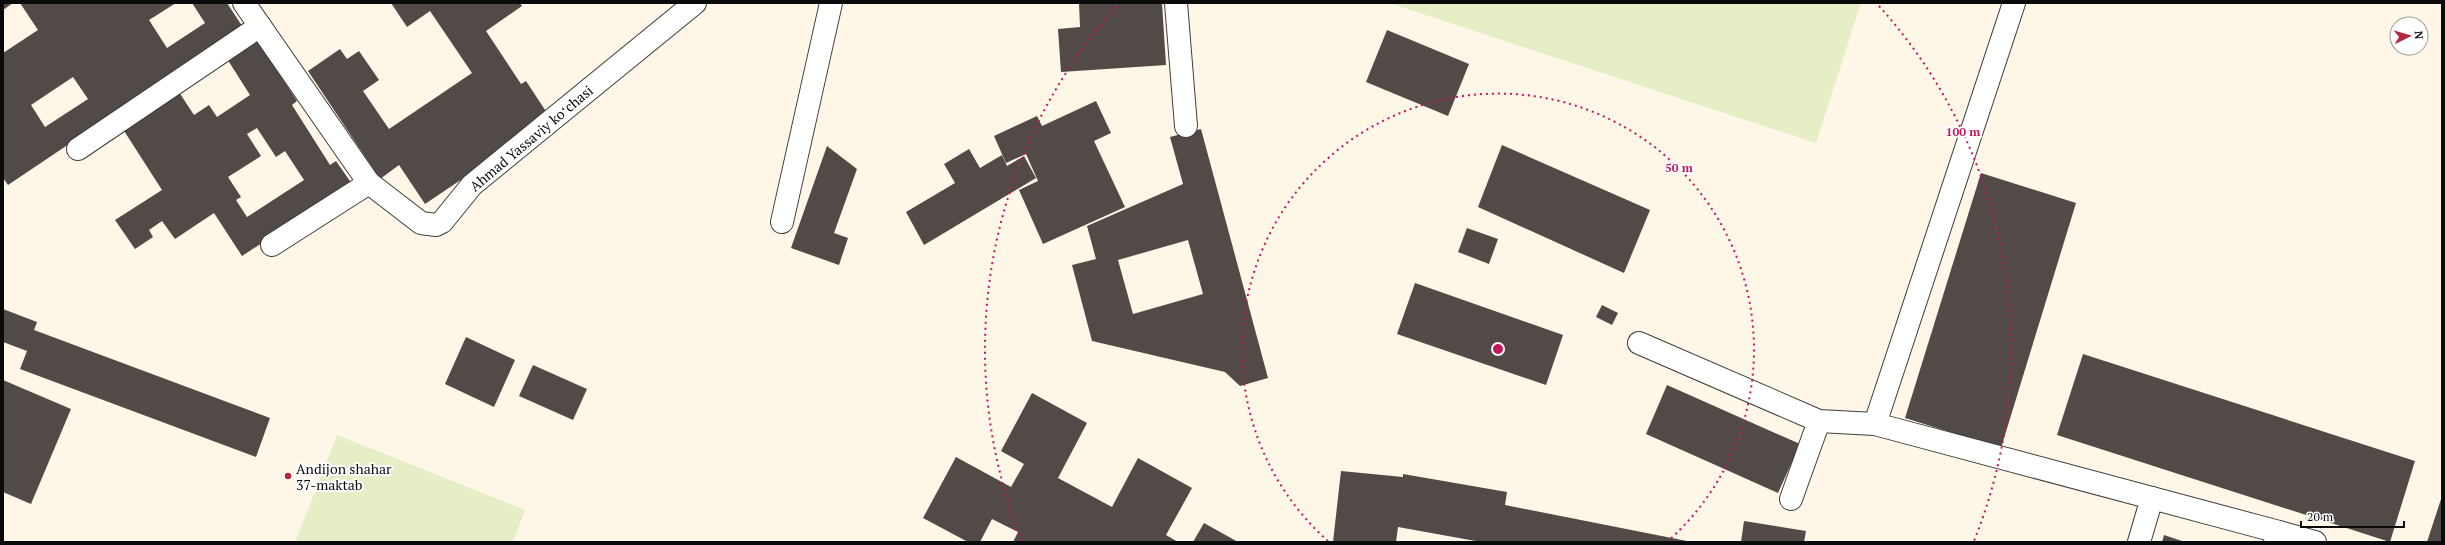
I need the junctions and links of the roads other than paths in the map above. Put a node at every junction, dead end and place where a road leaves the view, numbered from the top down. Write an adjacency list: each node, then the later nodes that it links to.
1 (244, 3): 6 (street, Ahmad Yassaviy koʻchasi)
2 (695, 3): 9 (street, Ahmad Yassaviy koʻchasi)
3 (831, 3): 10 (street)
4 (1176, 3): 7 (street)
5 (2014, 3): 14 (street)
6 (260, 26): 8 (street); 9 (street, Ahmad Yassaviy koʻchasi)
7 (1186, 126)
8 (78, 149)
9 (369, 183): 11 (street)
10 (782, 222)
11 (272, 245)
12 (1639, 343): 13 (street)
13 (1819, 421): 14 (street); 16 (street)
14 (1875, 424): 15 (street)
15 (2152, 498): 17 (street); 18 (street)
16 (1791, 499)
17 (2277, 537): 19 (street)
18 (2139, 542)
19 (2315, 542)

